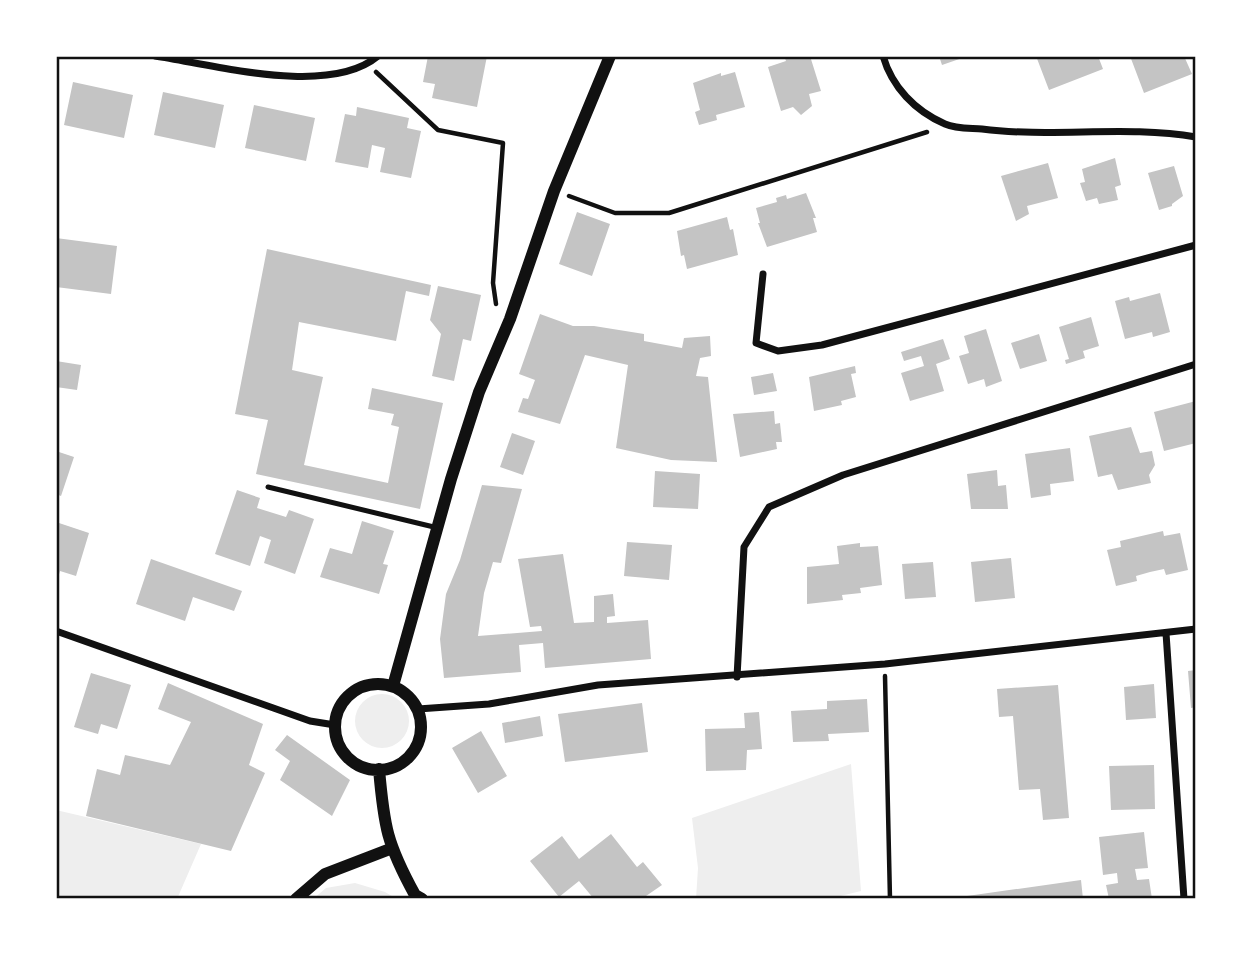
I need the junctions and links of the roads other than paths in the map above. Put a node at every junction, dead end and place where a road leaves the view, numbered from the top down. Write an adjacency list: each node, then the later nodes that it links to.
1 (155, 56): 2 (street)
2 (378, 56)
3 (610, 56): 10 (street)
4 (883, 56): 5 (street)
5 (1196, 137)
6 (1196, 245): 7 (street)
7 (763, 274)
8 (1196, 364): 14 (street)
9 (268, 486): 10 (lane)
10 (438, 528): 15 (street)
11 (1196, 629): 13 (street)
12 (56, 631): 17 (street)
13 (1166, 633): 14 (street); 22 (street)
14 (737, 677): 16 (street)
15 (393, 686): 16 (street); 17 (street)
16 (418, 709): 18 (street)
17 (335, 725): 18 (street)
18 (379, 769): 19 (street)
19 (390, 849): 20 (street); 21 (street)
20 (296, 899)
21 (422, 899)
22 (1184, 899)

